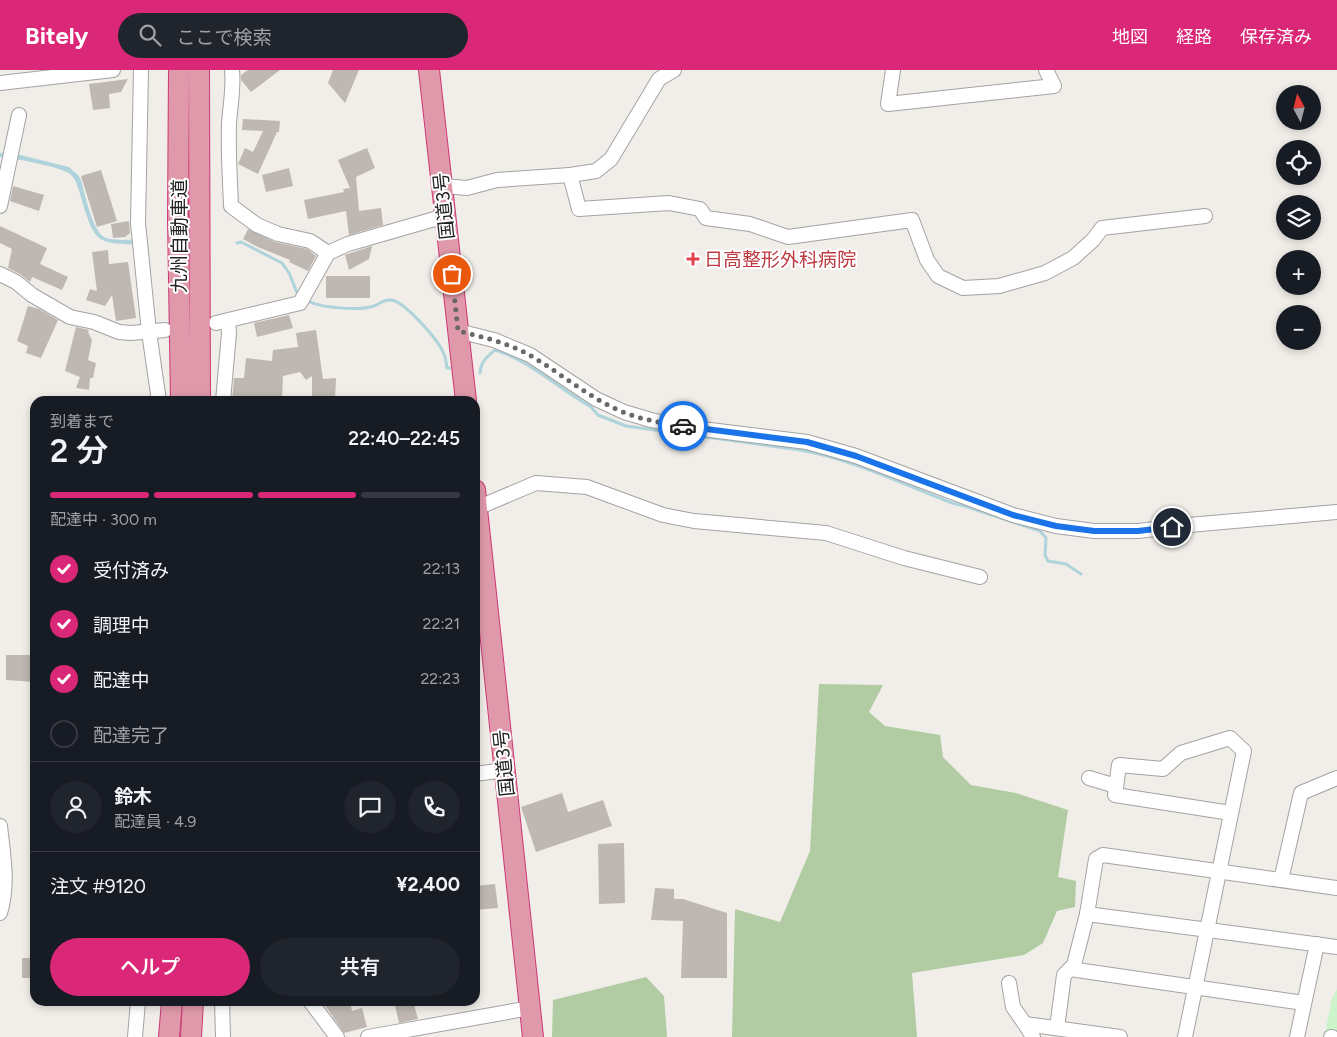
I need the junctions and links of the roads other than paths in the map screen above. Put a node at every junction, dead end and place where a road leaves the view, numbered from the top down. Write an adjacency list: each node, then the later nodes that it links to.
1 (113, 70): 10 (street)
2 (142, 70): 21 (street)
3 (179, 70): 23 (highway, 九州自動車道)
4 (199, 70): 24 (highway, 九州自動車道)
5 (232, 70): 17 (street)
6 (429, 70): 13 (highway, 国道3号)
7 (674, 70): 12 (street)
8 (892, 70): 9 (street)
9 (1046, 70)
10 (0, 83)
11 (19, 116): 14 (street)
12 (570, 176): 13 (street); 16 (street)
13 (443, 186): 15 (highway, 国道3号)
14 (0, 206)
15 (445, 216): 17 (street); 20 (highway, 国道3号)
16 (1205, 216)
17 (328, 253): 25 (street)
18 (0, 274): 21 (street)
19 (165, 330): 21 (street)
20 (458, 331): 26 (highway, 国道3号); 28 (street)
21 (148, 332): 22 (street)
22 (158, 396)
23 (181, 396)
24 (200, 396)
25 (223, 396)
26 (465, 396)
27 (480, 498): 30 (street)
28 (1337, 512)
29 (480, 551): 31 (highway, 国道3号)
30 (980, 577)
31 (505, 770): 32 (street); 56 (highway, 国道3号)
32 (480, 773)
33 (1089, 778): 35 (street)
34 (1337, 778): 39 (street)
35 (1116, 786): 36 (street); 36 (street)
36 (1231, 813): 38 (street)
37 (0, 826): 41 (street)
38 (1218, 871): 39 (street); 42 (street); 43 (street)
39 (1281, 880): 40 (street)
40 (1337, 888)
41 (1, 909)
42 (1087, 914): 43 (street); 46 (street)
43 (1206, 929): 44 (street); 48 (street)
44 (1317, 944): 45 (street); 49 (street)
45 (1337, 947)
46 (1070, 969): 48 (street); 58 (street)
47 (1009, 983): 57 (street)
48 (1195, 988): 49 (street); 69 (street)
49 (1304, 1003): 70 (street)
50 (138, 1006): 59 (street)
51 (172, 1006): 60 (highway)
52 (194, 1006): 61 (highway)
53 (195, 1006): 62 (highway)
54 (222, 1006): 63 (street)
55 (314, 1006): 64 (street)
56 (530, 1008): 65 (street); 66 (highway, 国道3号)
57 (1025, 1024): 58 (street); 67 (street)
58 (1057, 1028): 68 (street)
59 (135, 1037)
60 (169, 1037)
61 (191, 1037)
62 (197, 1037)
63 (222, 1037)
64 (337, 1037)
65 (368, 1037)
66 (533, 1037)
67 (1033, 1037)
68 (1120, 1037)
69 (1185, 1037)
70 (1297, 1037)

